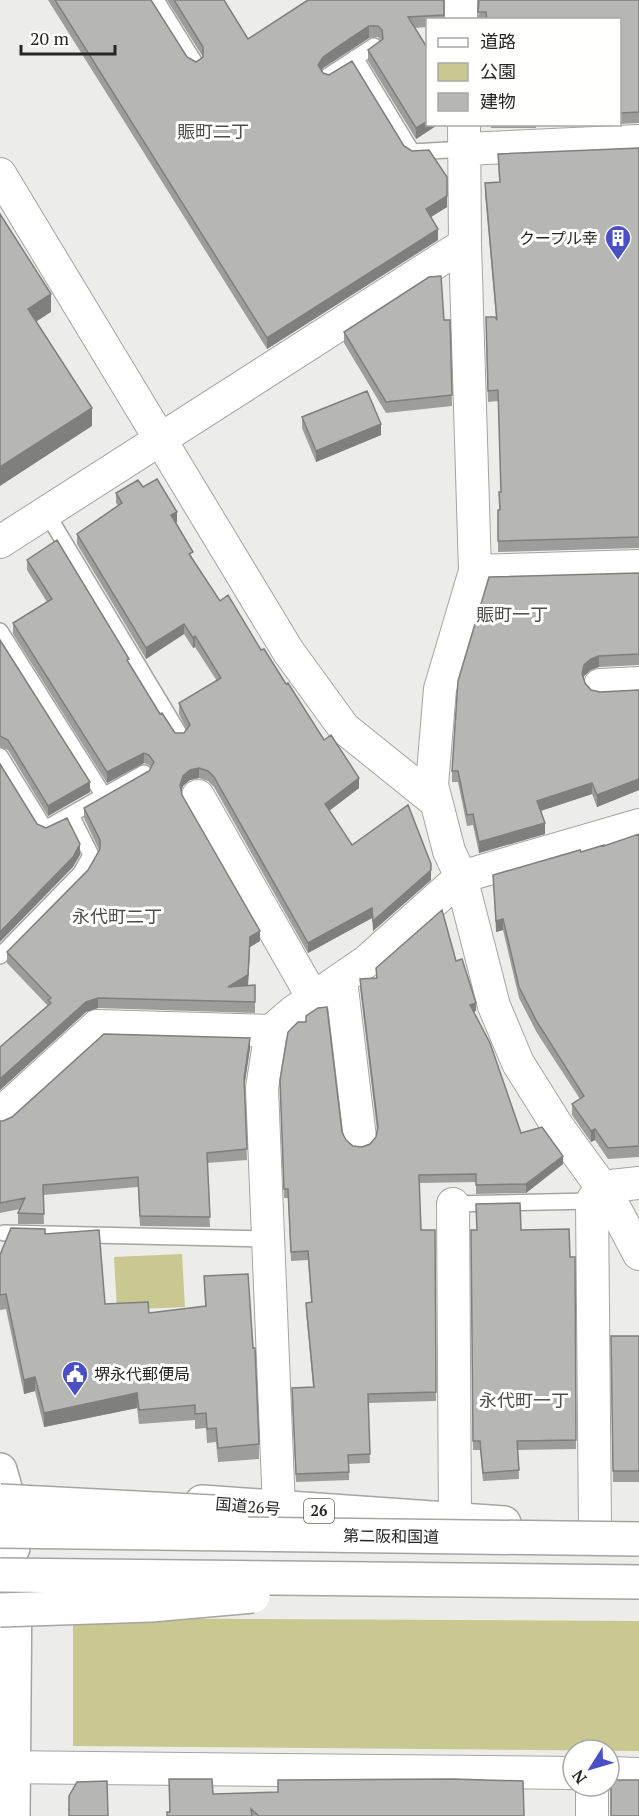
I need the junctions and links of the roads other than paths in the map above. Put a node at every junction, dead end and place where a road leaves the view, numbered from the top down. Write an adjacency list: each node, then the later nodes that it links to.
1 (156, 0): 6 (lane)
2 (461, 0): 3 (street)
3 (461, 18)
4 (374, 46): 5 (lane)
5 (355, 58): 7 (lane); 8 (lane)
6 (195, 63)
7 (328, 76)
8 (464, 137): 9 (street); 11 (street)
9 (639, 141)
10 (0, 174): 12 (street)
11 (465, 244): 12 (street); 16 (street)
12 (159, 440): 13 (street); 25 (street)
13 (46, 512): 14 (street); 20 (lane)
14 (0, 542)
15 (639, 566): 16 (street)
16 (475, 571): 25 (street)
17 (0, 631): 23 (lane)
18 (639, 683): 19 (street)
19 (600, 685)
20 (180, 735)
21 (0, 756): 26 (lane)
22 (144, 773): 23 (lane)
23 (104, 796): 26 (lane)
24 (198, 796): 31 (street)
25 (436, 802): 28 (street)
26 (71, 815): 29 (lane)
27 (639, 825): 28 (street)
28 (461, 877): 30 (street); 36 (street)
29 (0, 956)
30 (341, 980): 31 (street); 34 (street)
31 (313, 998): 32 (street)
32 (271, 1031): 33 (street); 39 (street)
33 (0, 1114)
34 (360, 1138)
35 (639, 1183): 36 (street)
36 (597, 1194): 37 (lane); 40 (street); 44 (street)
37 (453, 1204): 43 (street)
38 (1, 1230): 39 (lane)
39 (269, 1239): 42 (street)
40 (639, 1254)
41 (1, 1488): 42 (main road, 国道26号 / 26); 46 (main road, bridge); 48 (main road)
42 (279, 1509): 43 (main road, 国道26号 / 26)
43 (455, 1520): 44 (main road, 国道26号 / 26)
44 (595, 1528): 45 (main road, 国道26号 / 26)
45 (639, 1531)
46 (542, 1538): 47 (main road, 第二阪和国道 / 26, bridge); 48 (main road, 第二阪和国道 / 26, bridge)
47 (639, 1539)
48 (4, 1569): 49 (main road, bridge); 50 (main road); 51 (main road)
49 (639, 1582)
50 (639, 1591)
51 (6, 1767): 52 (street); 56 (main road)
52 (561, 1773)
53 (621, 1773): 54 (street)
54 (639, 1774)
55 (592, 1798): 57 (street)
56 (13, 1816)
57 (592, 1816)

